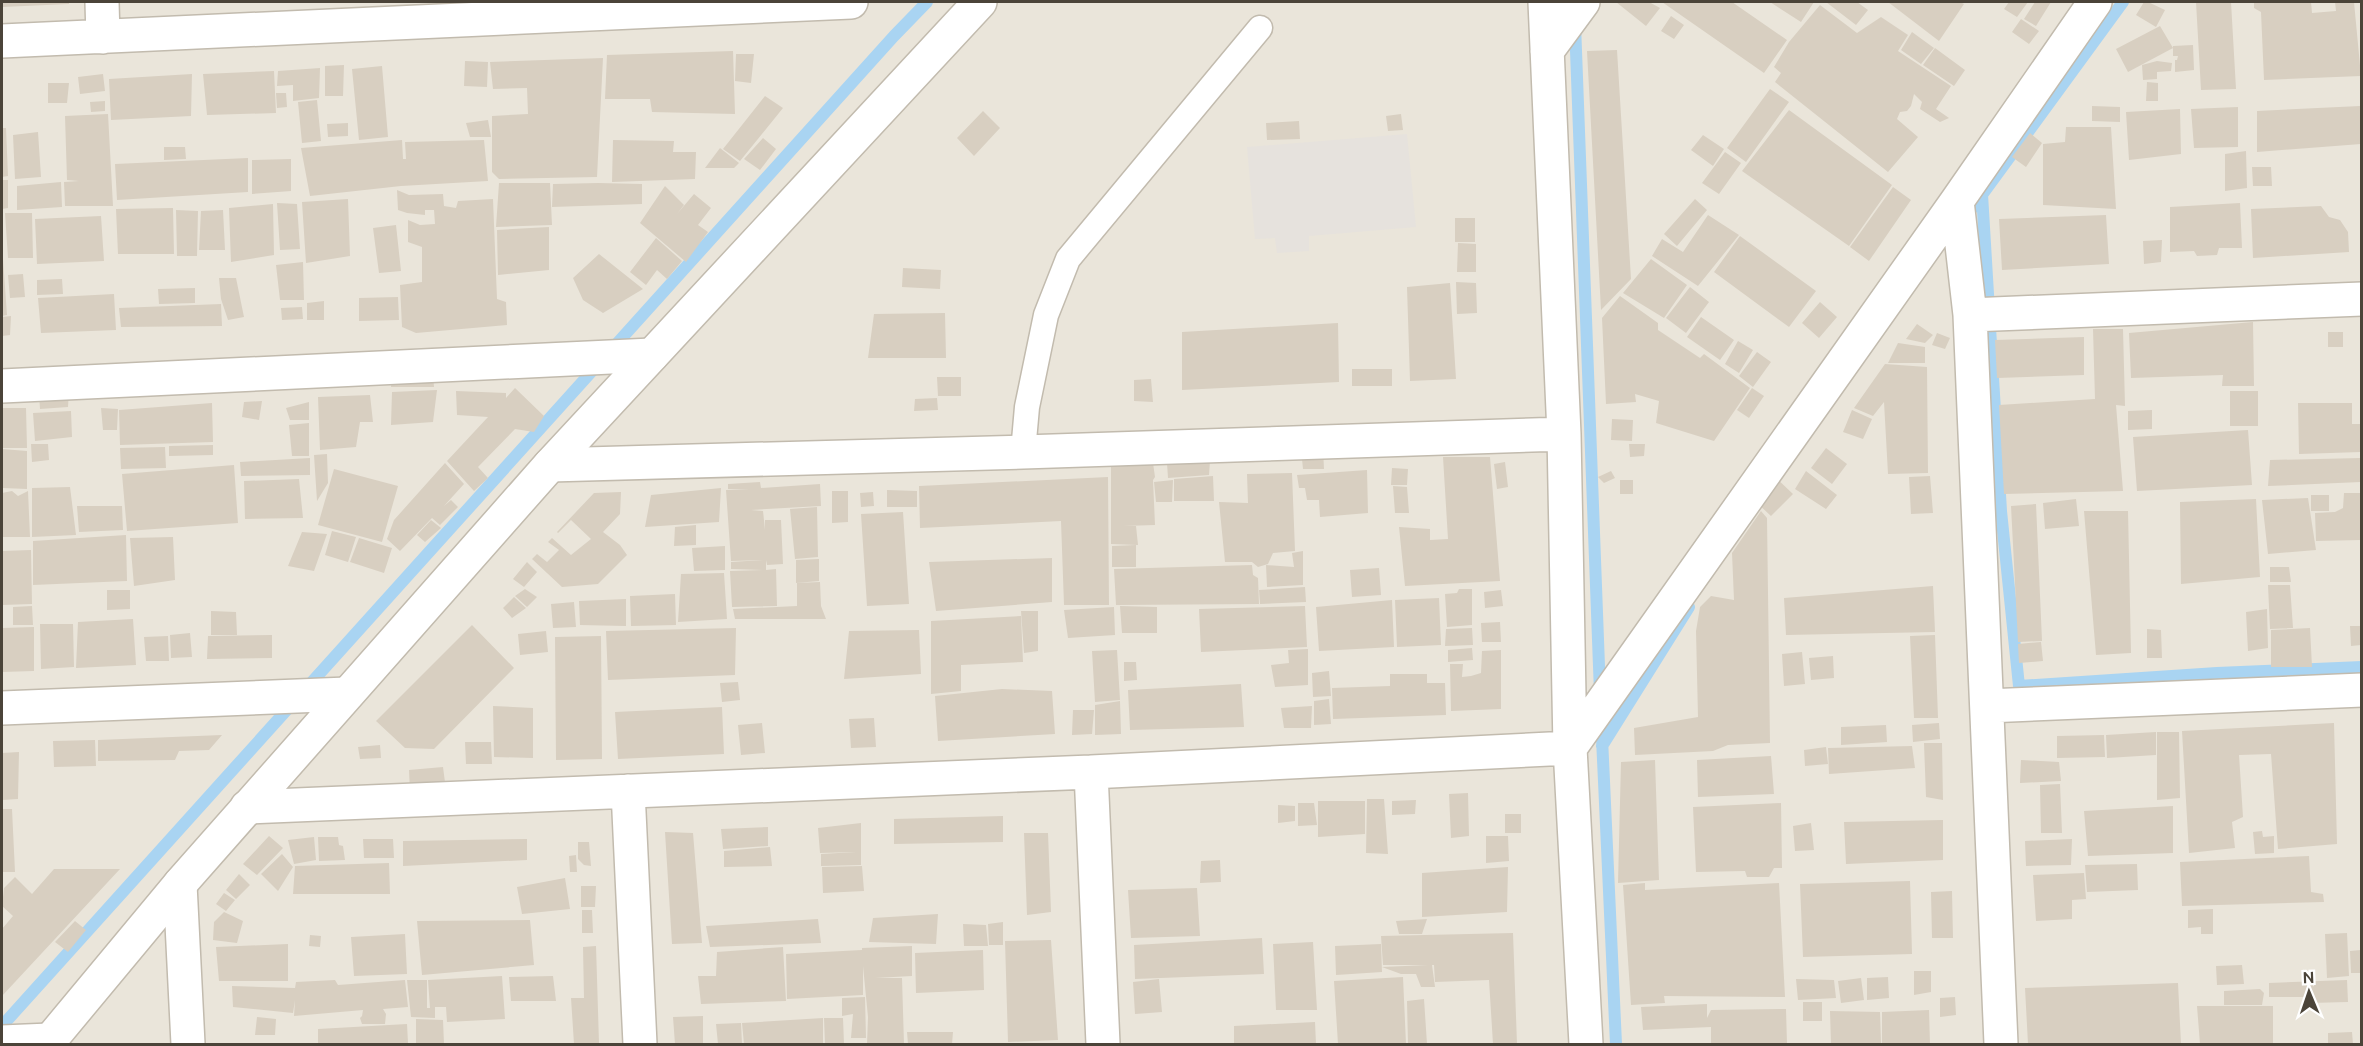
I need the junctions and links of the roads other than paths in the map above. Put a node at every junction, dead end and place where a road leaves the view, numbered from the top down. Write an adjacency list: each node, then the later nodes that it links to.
1 (102, 2): 8 (street)
2 (851, 2): 8 (street)
3 (980, 2): 14 (street)
4 (1545, 2): 10 (street)
5 (1583, 2): 10 (street)
6 (2095, 2): 11 (street)
7 (1260, 28): 17 (lane)
8 (103, 37): 9 (street)
9 (2, 41)
10 (1547, 51): 16 (street)
11 (1957, 201): 13 (street); 23 (street)
12 (2361, 299): 13 (street)
13 (1970, 315): 21 (street)
14 (652, 355): 15 (street); 18 (street)
15 (2, 386)
16 (1564, 434): 17 (street); 23 (street)
17 (1023, 452): 18 (street)
18 (550, 465): 20 (street)
19 (2361, 690): 21 (street)
20 (347, 694): 22 (street); 26 (street)
21 (1987, 706): 34 (street)
22 (2, 708)
23 (1570, 748): 24 (street); 33 (street)
24 (1091, 772): 25 (street); 32 (street)
25 (628, 791): 26 (street); 31 (street)
26 (248, 807): 27 (street)
27 (180, 884): 29 (street); 30 (street)
28 (2, 1042): 29 (street)
29 (49, 1042)
30 (188, 1044)
31 (640, 1044)
32 (1102, 1044)
33 (1586, 1044)
34 (2001, 1044)

